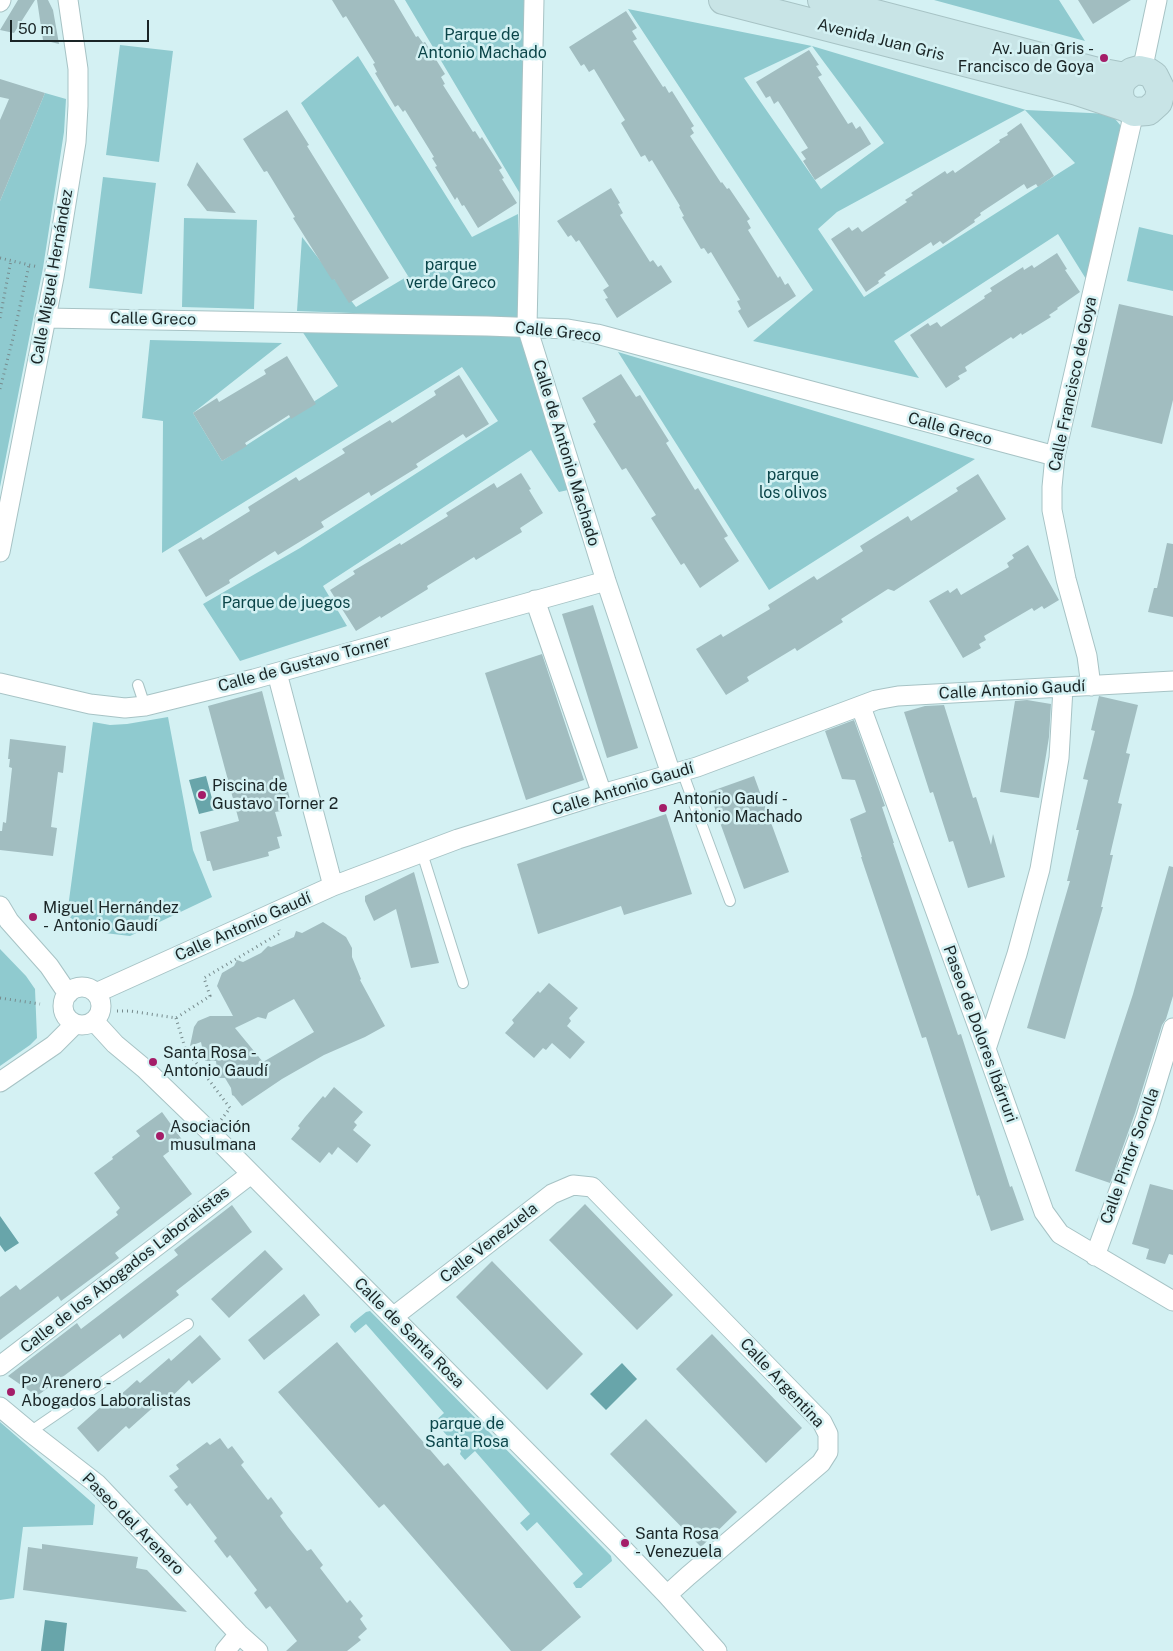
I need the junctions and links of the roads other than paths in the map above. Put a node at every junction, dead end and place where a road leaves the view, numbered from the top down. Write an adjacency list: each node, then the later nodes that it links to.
1 (68, 0): 8 (street, Calle Miguel Hernández)
2 (534, 0): 9 (street, Calle de Antonio Machado)
3 (722, 0): 7 (street, Avenida Juan Gris)
4 (822, 0): 6 (street, Avenida Juan Gris)
5 (1158, 0): 6 (street)
6 (1133, 74): 7 (street); 7 (street)
7 (1153, 104): 10 (street, Calle Francisco de Goya)
8 (45, 318): 9 (street, Calle Greco); 11 (street, Calle Miguel Hernández)
9 (527, 327): 10 (street, Calle Greco); 12 (street, Calle de Antonio Machado)
10 (1055, 456): 18 (street, Calle Francisco de Goya)
11 (0, 552)
12 (606, 581): 13 (street, Calle de Gustavo Torner); 22 (street, Calle de Antonio Machado)
13 (535, 600): 14 (street, Calle de Gustavo Torner); 23 (street)
14 (277, 673): 20 (street, Calle de Gustavo Torner); 25 (street)
15 (1173, 682): 18 (street, Calle Antonio Gaudí)
16 (0, 683): 20 (street, Calle de Gustavo Torner)
17 (138, 685): 20 (lane)
18 (1091, 686): 19 (street, Calle Antonio Gaudí)
19 (1063, 688): 21 (street, Calle Antonio Gaudí); 34 (street)
20 (145, 706)
21 (860, 707): 22 (street, Calle Antonio Gaudí); 34 (street, Paseo de Dolores Ibárruri)
22 (677, 773): 23 (street, Calle Antonio Gaudí); 26 (lane)
23 (602, 794): 24 (street, Calle Antonio Gaudí)
24 (422, 853): 25 (street, Calle Antonio Gaudí); 28 (lane)
25 (333, 886): 29 (street, Calle Antonio Gaudí)
26 (730, 901)
27 (0, 906): 30 (street)
28 (463, 983)
29 (96, 993): 30 (street); 31 (street)
30 (68, 994): 32 (street)
31 (94, 1021): 32 (street); 36 (street, Calle de Santa Rosa)
32 (75, 1024): 35 (street)
33 (1173, 1028): 38 (street, Calle Pintor Sorolla)
34 (986, 1049): 38 (street, Paseo de Dolores Ibárruri)
35 (0, 1082)
36 (252, 1174): 40 (street, Calle de Santa Rosa); 42 (street, Calle de los Abogados Laboralistas)
37 (592, 1187): 40 (street, Calle Venezuela); 45 (street, Calle Argentina)
38 (1094, 1256): 39 (street, Paseo de Dolores Ibárruri)
39 (1173, 1301)
40 (393, 1317): 45 (street, Calle de Santa Rosa)
41 (188, 1324): 44 (lane)
42 (0, 1366)
43 (0, 1406): 44 (street, Paseo del Arenero)
44 (30, 1432): 46 (street, Paseo del Arenero)
45 (667, 1595): 49 (street, Calle de Santa Rosa)
46 (240, 1634): 47 (street); 48 (street, Paseo del Arenero)
47 (225, 1651)
48 (258, 1651)
49 (717, 1651)

